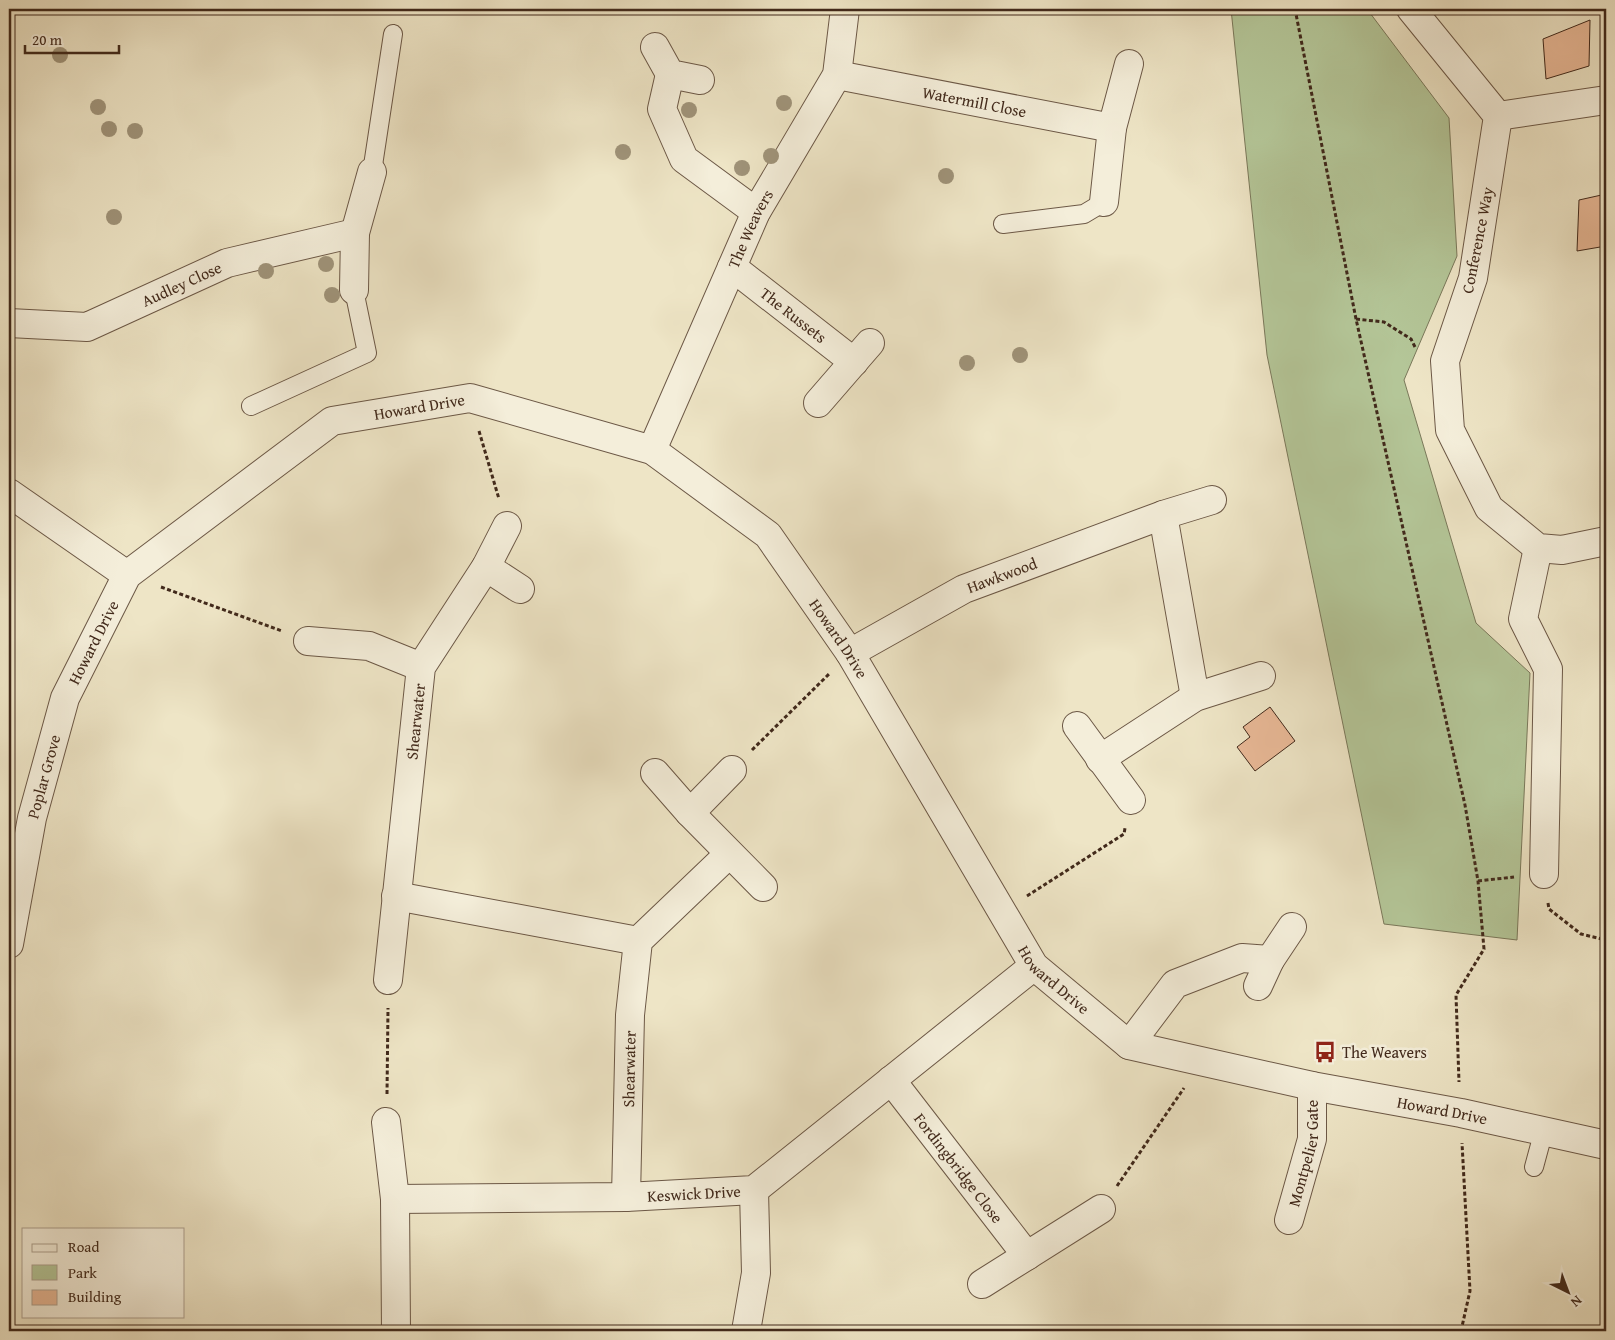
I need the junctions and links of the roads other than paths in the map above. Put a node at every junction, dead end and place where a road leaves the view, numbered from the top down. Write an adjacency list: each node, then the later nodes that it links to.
1 (845, 9): 7 (street, The Weavers)
2 (1411, 9): 10 (street)
3 (393, 34): 12 (lane)
4 (655, 47): 6 (street)
5 (1130, 64): 11 (street)
6 (670, 74): 8 (street); 14 (street)
7 (837, 75): 11 (street, Watermill Close); 14 (street, The Weavers)
8 (700, 80)
9 (1606, 100): 10 (street)
10 (1498, 116): 28 (street, Conference Way)
11 (1112, 128): 13 (street)
12 (372, 172): 16 (street)
13 (1104, 202): 15 (lane)
14 (756, 212): 17 (street, The Weavers)
15 (1002, 224)
16 (355, 233): 18 (street); 19 (street, Audley Close)
17 (732, 266): 20 (street, The Russets); 22 (street, The Weavers)
18 (354, 290): 21 (lane)
19 (9, 323)
20 (818, 403)
21 (251, 406)
22 (652, 450): 30 (street, Howard Drive); 33 (street, Howard Drive)
23 (9, 493): 30 (street)
24 (1212, 500): 25 (street, Hawkwood)
25 (1163, 514): 33 (street, Hawkwood); 36 (street)
26 (507, 526): 29 (street, Shearwater)
27 (1606, 541): 28 (street)
28 (1538, 548): 45 (street)
29 (486, 567): 31 (street); 34 (street, Shearwater)
30 (127, 574): 37 (street, Howard Drive)
31 (520, 589)
32 (308, 641): 34 (street, Shearwater)
33 (850, 653): 52 (street, Howard Drive)
34 (421, 667): 47 (street, Shearwater)
35 (1261, 676): 36 (street)
36 (1195, 697): 39 (street)
37 (65, 698): 50 (street, Poplar Grove)
38 (1077, 726): 39 (street)
39 (1100, 759): 42 (street)
40 (732, 770): 43 (street)
41 (655, 773): 43 (street)
42 (1131, 800)
43 (690, 813): 44 (street)
44 (729, 854): 46 (street); 49 (street)
45 (1544, 874)
46 (763, 887)
47 (396, 896): 49 (street); 53 (street, Shearwater)
48 (1292, 927): 51 (street)
49 (638, 941): 63 (street, Shearwater)
50 (9, 944)
51 (1270, 960): 54 (street); 55 (street)
52 (1034, 966): 55 (street, Howard Drive); 56 (street, Keswick Drive)
53 (388, 980)
54 (1258, 986)
55 (1129, 1045): 57 (street, Howard Drive)
56 (891, 1080): 62 (street, Keswick Drive); 67 (street, Fordingbridge Close)
57 (1312, 1086): 59 (street, Howard Drive); 66 (street, Montpelier Gate)
58 (386, 1122): 64 (street)
59 (1544, 1130): 60 (street, Howard Drive); 61 (lane)
60 (1606, 1145)
61 (1534, 1167)
62 (754, 1190): 63 (street, Keswick Drive); 70 (street)
63 (626, 1197): 64 (street, Keswick Drive)
64 (395, 1199): 69 (street)
65 (1101, 1209): 67 (street)
66 (1289, 1220)
67 (1027, 1256): 68 (street)
68 (982, 1284)
69 (396, 1331)
70 (746, 1331)

